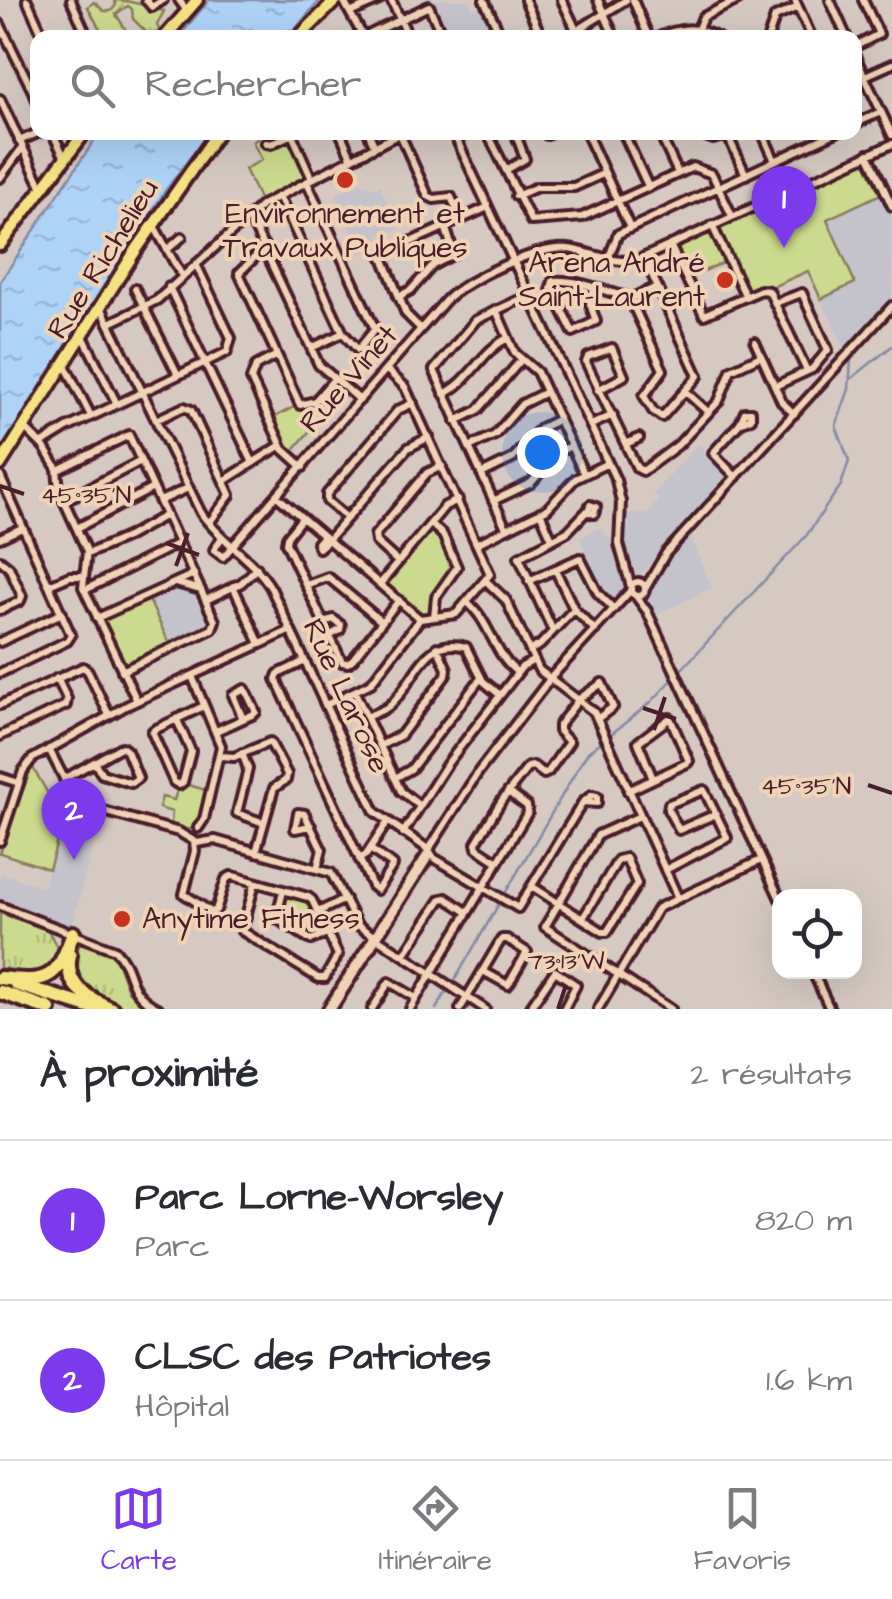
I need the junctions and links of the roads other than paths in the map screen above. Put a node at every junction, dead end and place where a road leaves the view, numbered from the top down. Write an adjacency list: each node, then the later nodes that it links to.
1 (27, 0): 26 (street)
2 (70, 0): 27 (street)
3 (146, 0): 4 (street)
4 (163, 0)
5 (179, 0): 21 (street)
6 (197, 0): 21 (main road)
7 (340, 0): 22 (street); 29 (main road)
8 (379, 0): 22 (street)
9 (392, 0): 24 (street)
10 (484, 0): 34 (street)
11 (525, 0): 35 (street)
12 (562, 0): 36 (street)
13 (598, 0): 23 (street)
14 (630, 0): 23 (street); 38 (street)
15 (710, 0): 20 (street)
16 (738, 0): 20 (street)
17 (830, 0): 43 (street)
18 (863, 0): 44 (street)
19 (796, 3): 41 (street); 42 (street)
20 (715, 10): 40 (street)
21 (187, 11): 28 (main road)
22 (352, 12): 30 (street)
23 (604, 13): 36 (street); 37 (street)
24 (400, 19): 31 (street); 32 (street); 33 (street)
25 (0, 24): 48 (street)
26 (40, 30)
27 (84, 30)
28 (171, 30)
29 (307, 30)
30 (361, 30)
31 (378, 30)
32 (405, 30)
33 (440, 30)
34 (498, 30)
35 (538, 30)
36 (576, 30)
37 (611, 30)
38 (645, 30)
39 (672, 30): 40 (street)
40 (698, 30)
41 (771, 30)
42 (807, 30)
43 (843, 30)
44 (862, 45)
45 (892, 64): 47 (street)
46 (862, 69): 47 (street)
47 (865, 76): 50 (street)
48 (30, 86)
49 (0, 99): 73 (street)
50 (882, 112): 51 (street); 52 (street)
51 (862, 121)
52 (892, 135)
53 (30, 138): 73 (street)
54 (56, 140): 77 (street)
55 (79, 140): 77 (main road)
56 (212, 140): 97 (main road, Rue Richelieu)
57 (279, 140): 72 (street)
58 (296, 140): 85 (street)
59 (344, 140): 78 (street)
60 (371, 140): 75 (street)
61 (388, 140): 75 (street)
62 (404, 140): 96 (street)
63 (457, 140): 93 (street)
64 (491, 140): 80 (street)
65 (517, 140): 80 (street)
66 (590, 140): 81 (street)
67 (627, 140): 86 (street)
68 (663, 140): 82 (street)
69 (730, 140): 83 (street)
70 (765, 140): 79 (street)
71 (820, 140): 79 (street)
72 (266, 143)
73 (20, 144): 84 (street); 87 (street)
74 (892, 144): 76 (street)
75 (374, 147): 78 (street)
76 (868, 154): 92 (street); 95 (street)
77 (64, 158): 87 (main road)
78 (352, 159): 85 (street)
79 (775, 161): 83 (street)
80 (506, 170): 90 (street)
81 (605, 173): 90 (street); 91 (street)
82 (678, 173): 86 (street); 88 (street)
83 (746, 175): 88 (street)
84 (0, 178)
85 (310, 180): 89 (street); 126 (street)
86 (648, 186): 91 (street)
87 (42, 188): 103 (main road)
88 (718, 188): 95 (street); 100 (street)
89 (279, 196): 94 (street); 126 (street)
90 (516, 196): 91 (street)
91 (618, 200): 100 (street)
92 (892, 206)
93 (488, 207): 96 (street); 108 (street)
94 (250, 216): 104 (street); 109 (street)
95 (732, 216): 98 (street)
96 (461, 219): 99 (street)
97 (153, 225): 105 (street); 122 (main road, Rue Richelieu)
98 (712, 225): 102 (street); 117 (street)
99 (445, 226): 116 (street); 116 (street)
100 (630, 228): 107 (street)
101 (182, 237): 105 (street)
102 (670, 244): 106 (street); 117 (street)
103 (0, 245)
104 (265, 247): 130 (street); 131 (street)
105 (167, 250): 110 (street)
106 (644, 258): 107 (street, Rue Vinet); 111 (street)
107 (608, 259): 108 (street, Rue Vinet)
108 (514, 262): 115 (street); 125 (street, Rue Vinet)
109 (196, 264): 110 (street); 134 (street)
110 (182, 276): 112 (street)
111 (657, 287): 118 (street); 144 (street)
112 (170, 288): 120 (street); 134 (street)
113 (594, 288): 113 (street); 118 (street)
114 (135, 290): 120 (street)
115 (530, 294): 123 (street); 157 (street)
116 (398, 296): 125 (street)
117 (746, 298): 119 (street)
118 (630, 299): 144 (street)
119 (775, 303): 137 (street); 137 (street)
120 (144, 306): 124 (street); 138 (street)
121 (892, 306): 150 (street)
122 (101, 307): 124 (street, Rue Larose); 127 (main road, Rue Richelieu)
123 (496, 310): 128 (street); 145 (street)
124 (110, 323): 142 (street, Rue Larose)
125 (421, 329): 136 (street, Rue Vinet)
126 (343, 333): 130 (street)
127 (83, 336): 135 (main road, Rue Richelieu); 148 (street)
128 (508, 338): 133 (street); 145 (street)
129 (755, 342): 132 (street)
130 (312, 348): 139 (street)
131 (277, 355): 139 (street); 163 (street)
132 (761, 356): 140 (street); 149 (street)
133 (522, 358): 143 (street); 155 (street)
134 (205, 362): 138 (street); 167 (street)
135 (65, 365): 152 (street); 158 (main road, Rue Richelieu)
136 (386, 370): 146 (street, Rue Vinet); 147 (street)
137 (807, 371): 140 (street)
138 (178, 375): 142 (street)
139 (334, 378): 146 (street)
140 (775, 386): 150 (street)
141 (598, 390): 141 (street); 151 (street)
142 (143, 391): 148 (street); 154 (street, Rue Larose)
143 (546, 392): 153 (street); 165 (street)
144 (686, 392): 149 (street)
145 (444, 394): 155 (street)
146 (360, 400): 171 (street, Rue Vinet)
147 (413, 402): 159 (street); 189 (street)
148 (117, 404): 152 (street)
149 (708, 412): 162 (street)
150 (794, 414): 176 (street)
151 (612, 415): 157 (street); 162 (street)
152 (91, 416): 161 (street)
153 (559, 418): 164 (street); 173 (street)
154 (156, 420): 177 (street); 179 (street, Rue Larose)
155 (456, 420): 165 (street)
156 (740, 423): 176 (street)
157 (590, 426): 168 (street)
158 (25, 428): 161 (street); 169 (main road, Rue Richelieu)
159 (429, 438): 170 (street); 189 (street)
160 (639, 438): 162 (street)
161 (41, 444): 172 (street)
162 (626, 444)
163 (281, 445): 167 (street); 171 (street)
164 (571, 446): 174 (street); 184 (street)
165 (468, 447): 173 (street)
166 (141, 461): 172 (street); 178 (street); 182 (street)
167 (253, 463): 177 (street)
168 (608, 463): 174 (street); 218 (street)
169 (0, 465)
170 (442, 466): 181 (street); 204 (street)
171 (303, 467): 180 (street, Rue Vinet)
172 (58, 470): 182 (street)
173 (481, 474): 184 (street)
174 (584, 474): 186 (street)
175 (0, 476): 192 (street)
176 (736, 477): 218 (street)
177 (224, 481): 190 (street)
178 (154, 488): 183 (street); 193 (street)
179 (188, 488): 183 (street); 190 (street, Rue Larose)
180 (278, 497): 188 (street); 201 (street, Rue Vinet)
181 (458, 500): 191 (street); 200 (street)
182 (64, 501): 193 (street)
183 (160, 501): 187 (street)
184 (494, 501): 194 (street)
185 (588, 510): 198 (street)
186 (540, 512): 194 (street); 198 (street)
187 (166, 515): 199 (street); 202 (street)
188 (302, 518): 197 (street); 216 (street)
189 (347, 518): 197 (street)
190 (208, 523): 196 (street, Rue Larose)
191 (430, 524): 204 (street); 228 (street)
192 (22, 528): 195 (street); 215 (street)
193 (77, 528): 202 (street)
194 (506, 528): 200 (street)
195 (2, 534)
196 (222, 537): 201 (street, Rue Larose); 201 (street, Rue Larose)
197 (326, 538): 214 (street)
198 (552, 539): 212 (street)
199 (179, 543): 208 (street); 219 (street)
200 (478, 543): 211 (street)
201 (234, 548): 205 (street, Rue Larose)
202 (87, 554): 209 (street)
203 (0, 560): 207 (street)
204 (398, 562): 214 (street)
205 (257, 568): 217 (street); 233 (street, Rue Larose)
206 (555, 569): 212 (street); 224 (street); 225 (street)
207 (12, 574): 210 (street); 226 (street)
208 (194, 574): 213 (street); 220 (street)
209 (83, 576): 215 (street); 219 (street)
210 (0, 580)
211 (486, 581): 223 (street); 240 (street)
212 (529, 581): 235 (street)
213 (175, 582): 220 (street); 229 (street)
214 (380, 584): 222 (street)
215 (49, 585): 227 (street)
216 (306, 585): 231 (street); 232 (street)
217 (234, 586): 221 (street); 238 (street)
218 (638, 589): 224 (street); 290 (street)
219 (84, 590): 229 (street)
220 (202, 590): 221 (street)
221 (206, 600): 243 (street)
222 (399, 600): 230 (street); 231 (street)
223 (467, 602): 228 (street); 244 (street)
224 (618, 606): 234 (street)
225 (574, 609): 234 (street); 235 (street)
226 (0, 610)
227 (62, 613): 237 (street); 245 (street)
228 (434, 617): 230 (street)
229 (98, 618): 243 (street)
230 (420, 618): 250 (street)
231 (382, 622): 236 (street)
232 (323, 623): 236 (street); 236 (street)
233 (291, 630): 238 (street); 242 (street, Rue Larose)
234 (595, 630): 249 (street)
235 (553, 631): 240 (street)
236 (329, 636)
237 (0, 642)
238 (260, 644): 246 (street)
239 (437, 647): 248 (street); 258 (street); 264 (street)
240 (530, 650): 241 (street)
241 (534, 660): 244 (street); 249 (street)
242 (306, 661): 255 (street, Rue Larose); 289 (street)
243 (122, 671): 253 (street)
244 (517, 672): 251 (street)
245 (0, 673)
246 (191, 676): 253 (street); 256 (street)
247 (58, 678): 254 (street); 257 (street); 263 (street)
248 (481, 678): 251 (street); 270 (street)
249 (550, 679): 252 (street); 288 (street)
250 (355, 691): 255 (street); 258 (street)
251 (500, 695): 277 (street)
252 (579, 699): 260 (street); 260 (street); 275 (street)
253 (137, 702): 257 (street)
254 (0, 705)
255 (326, 705): 281 (street, Rue Larose)
256 (204, 706): 261 (street); 262 (street)
257 (109, 716): 265 (street)
258 (367, 717): 264 (street)
259 (243, 718): 259 (street); 262 (street)
260 (597, 719): 274 (street)
261 (177, 720): 261 (street)
262 (216, 731): 267 (street)
263 (0, 736)
264 (380, 746): 270 (street)
265 (47, 750): 272 (street); 273 (street)
266 (242, 753): 267 (street); 280 (street); 280 (street)
267 (221, 756): 284 (street)
268 (94, 762): 268 (street); 272 (street)
269 (0, 777): 273 (street)
270 (395, 778): 277 (street)
271 (654, 779): 271 (street); 274 (street)
272 (64, 780): 284 (street)
273 (19, 783): 285 (street)
274 (628, 790): 279 (street)
275 (508, 792): 291 (street); 291 (street)
276 (583, 802): 295 (street)
277 (420, 806): 283 (street)
278 (716, 814): 278 (street); 293 (street)
279 (640, 816): 293 (street); 301 (street)
280 (264, 823): 287 (street)
281 (387, 823): 283 (street, Rue Larose); 286 (street)
282 (310, 826): 292 (street)
283 (402, 833): 288 (street, Rue Larose)
284 (200, 836): 287 (street); 294 (street)
285 (0, 838)
286 (370, 848): 289 (street); 289 (street)
287 (256, 852): 292 (street)
288 (429, 852): 296 (street, Rue Larose); 308 (street)
289 (359, 859)
290 (762, 860): 297 (street); 299 (street)
291 (498, 862): 296 (street)
292 (317, 869): 300 (street)
293 (665, 870): 299 (street)
294 (256, 883): 298 (street); 306 (street)
295 (533, 886): 296 (street, Rue Larose); 301 (street)
296 (482, 887): 304 (street)
297 (775, 889)
298 (283, 890): 303 (street); 306 (street)
299 (678, 898): 312 (street)
300 (344, 899): 303 (street); 308 (street)
301 (558, 902): 305 (street); 312 (street)
302 (0, 906): 307 (street)
303 (318, 912): 306 (street)
304 (467, 912): 309 (street); 311 (street)
305 (583, 918): 305 (street)
306 (328, 933)
307 (75, 934): 313 (highway); 320 (highway); 321 (street)
308 (375, 936): 309 (street); 322 (street)
309 (404, 955): 311 (street)
310 (483, 971): 310 (street); 316 (street)
311 (431, 972): 316 (street); 317 (street)
312 (618, 976): 329 (street); 330 (street)
313 (0, 979): 319 (highway)
314 (816, 979): 331 (street)
315 (0, 992): 318 (highway)
316 (468, 996): 325 (street); 326 (street)
317 (416, 998): 323 (street); 324 (street)
318 (49, 1009)
319 (95, 1009)
320 (112, 1009)
321 (159, 1009)
322 (330, 1009)
323 (372, 1009)
324 (410, 1009)
325 (460, 1009)
326 (485, 1009)
327 (529, 1009): 328 (street)
328 (564, 1009)
329 (598, 1009)
330 (671, 1009)
331 (830, 1009)

